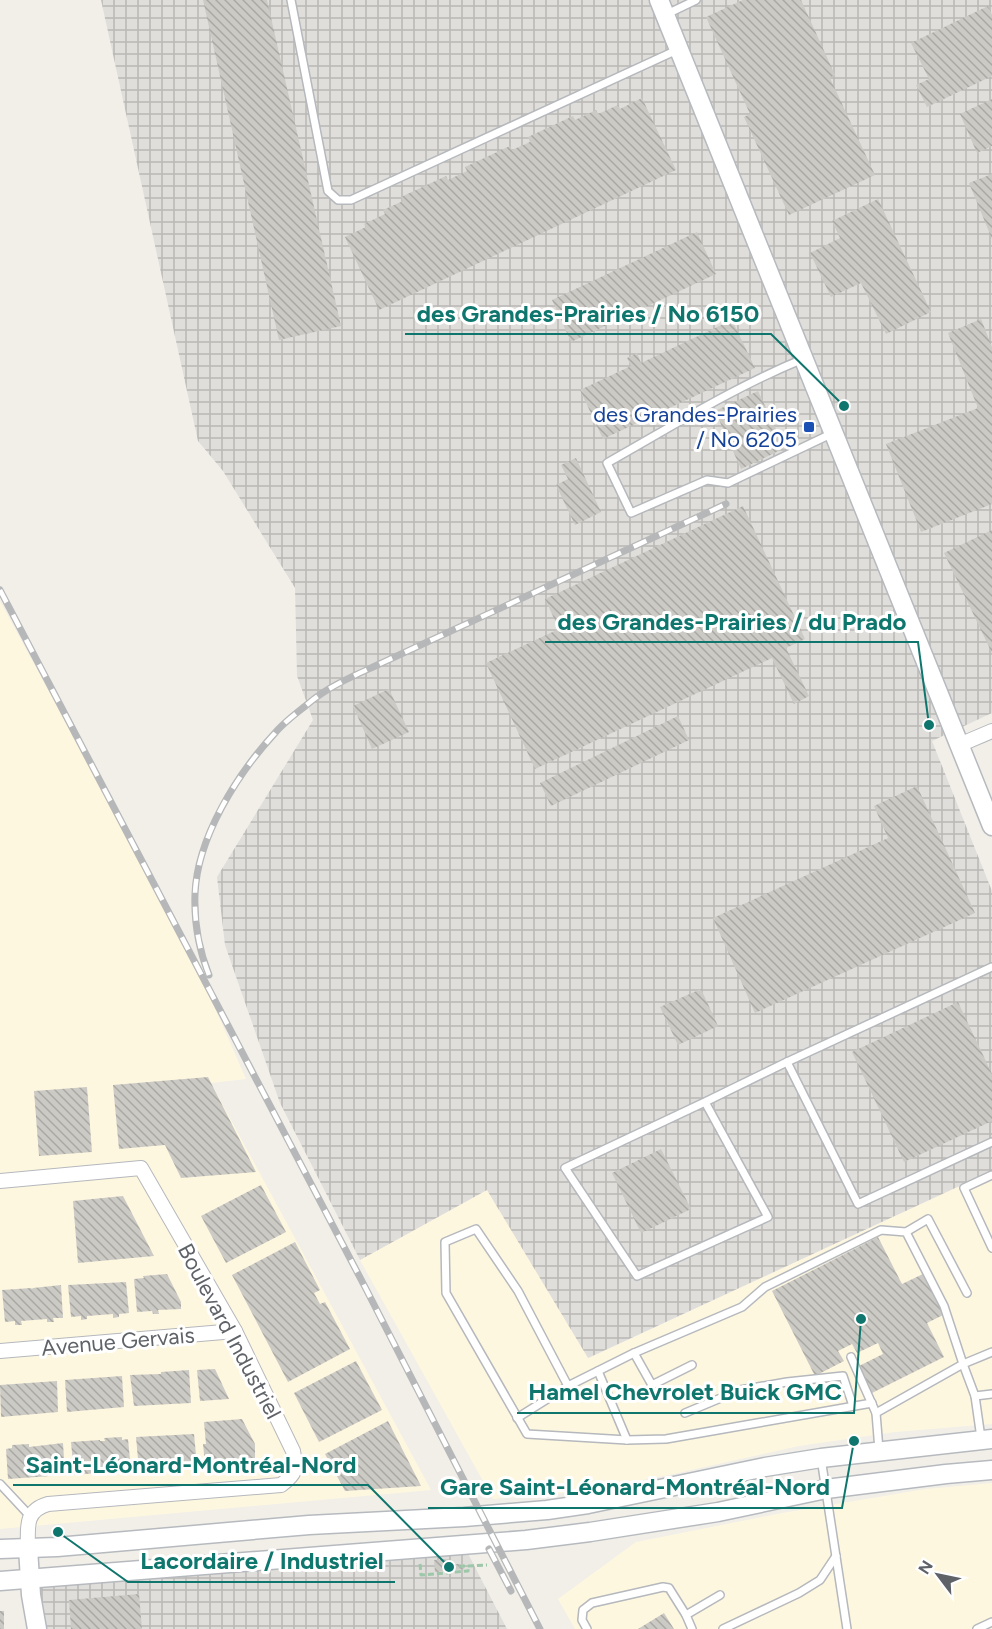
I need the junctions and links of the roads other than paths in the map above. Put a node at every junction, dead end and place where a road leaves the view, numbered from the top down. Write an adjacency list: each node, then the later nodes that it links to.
1 (291, 0): 4 (lane)
2 (696, 0): 3 (lane)
3 (662, 7): 4 (main road)
4 (679, 50): 5 (main road)
5 (803, 359): 6 (main road); 6 (lane)
6 (833, 433): 8 (main road)
7 (992, 731): 8 (street)
8 (960, 745): 9 (main road)
9 (992, 826)
10 (992, 967): 11 (lane)
11 (787, 1062): 12 (lane); 13 (lane)
12 (705, 1102): 12 (lane)
13 (992, 1142)
14 (992, 1175): 17 (lane)
15 (0, 1181): 19 (street, Boulevard Industriel)
16 (906, 1232): 18 (lane); 22 (lane); 25 (lane)
17 (992, 1248)
18 (966, 1293)
19 (235, 1331): 20 (street, Avenue Gervais); 42 (street, Boulevard Industriel)
20 (0, 1351)
21 (992, 1352): 25 (lane)
22 (634, 1353): 24 (lane); 26 (lane)
23 (851, 1357): 30 (lane)
24 (693, 1365)
25 (963, 1365): 29 (lane); 33 (lane)
26 (598, 1371): 27 (lane); 36 (lane)
27 (568, 1386): 34 (lane); 34 (lane)
28 (992, 1394): 29 (lane)
29 (975, 1396): 35 (lane)
30 (872, 1403): 31 (lane); 33 (lane)
31 (853, 1406): 32 (lane); 36 (lane)
32 (684, 1413)
33 (876, 1413): 37 (lane)
34 (517, 1418): 36 (lane)
35 (987, 1439): 37 (main road)
36 (627, 1440)
37 (879, 1452): 38 (main road)
38 (820, 1458): 41 (lane); 43 (main road)
39 (992, 1470): 41 (main road)
40 (0, 1484): 42 (lane)
41 (826, 1489): 45 (lane); 46 (main road)
42 (30, 1516): 43 (street)
43 (28, 1548): 44 (main road); 46 (main road)
44 (0, 1549)
45 (836, 1556): 54 (lane); 55 (lane)
46 (30, 1578): 47 (main road); 51 (main road)
47 (0, 1581)
48 (720, 1595): 49 (lane)
49 (686, 1615): 52 (lane); 53 (lane)
50 (992, 1622): 56 (lane)
51 (37, 1629)
52 (587, 1629)
53 (692, 1629)
54 (723, 1629)
55 (847, 1629)
56 (977, 1629)

